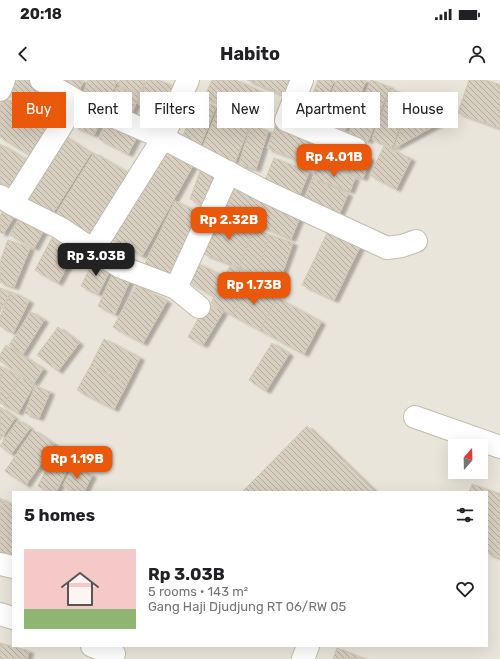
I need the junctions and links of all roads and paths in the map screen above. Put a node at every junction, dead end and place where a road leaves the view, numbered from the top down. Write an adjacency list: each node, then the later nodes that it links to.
1 (4, 80): 5 (street)
2 (41, 80): 6 (street)
3 (188, 80): 9 (street)
4 (302, 80): 10 (street)
5 (0, 90)
6 (74, 99)
7 (74, 105): 12 (street)
8 (132, 125): 9 (street)
9 (162, 138): 11 (street); 14 (street)
10 (356, 149)
11 (230, 172): 13 (street); 15 (street)
12 (6, 200): 14 (street)
13 (416, 241)
14 (93, 250): 15 (street)
15 (176, 288): 16 (street)
16 (200, 307)
17 (415, 417): 18 (street)
18 (500, 448)
19 (0, 564): 20 (street)
20 (12, 567)
21 (0, 614): 22 (street)
22 (12, 618)
23 (95, 647): 25 (street)
24 (308, 647): 26 (street)
25 (114, 654)
26 (303, 659)

